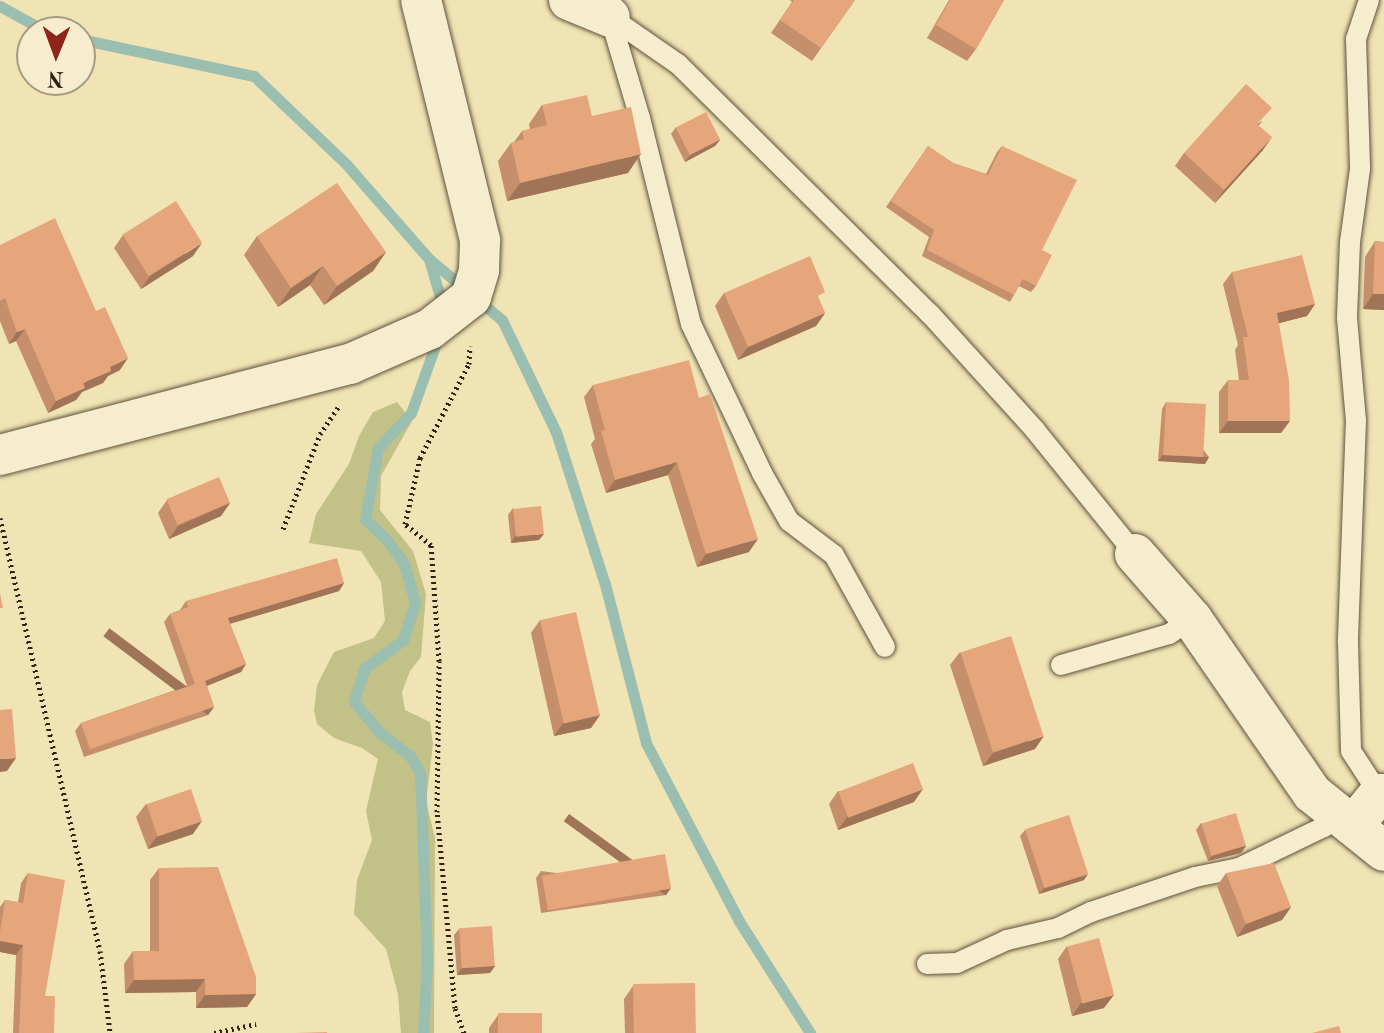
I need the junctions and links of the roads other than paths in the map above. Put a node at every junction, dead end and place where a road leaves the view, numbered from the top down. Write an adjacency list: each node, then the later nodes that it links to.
1 (421, 0): 4 (street)
2 (1369, 0): 9 (lane)
3 (591, 6): 5 (lane); 7 (lane)
4 (0, 455)
5 (1135, 554): 6 (street)
6 (1192, 619): 8 (lane); 10 (street)
7 (885, 647)
8 (1061, 665)
9 (1381, 794): 10 (street)
10 (1346, 820): 11 (street); 12 (lane)
11 (1384, 851)
12 (927, 964)

